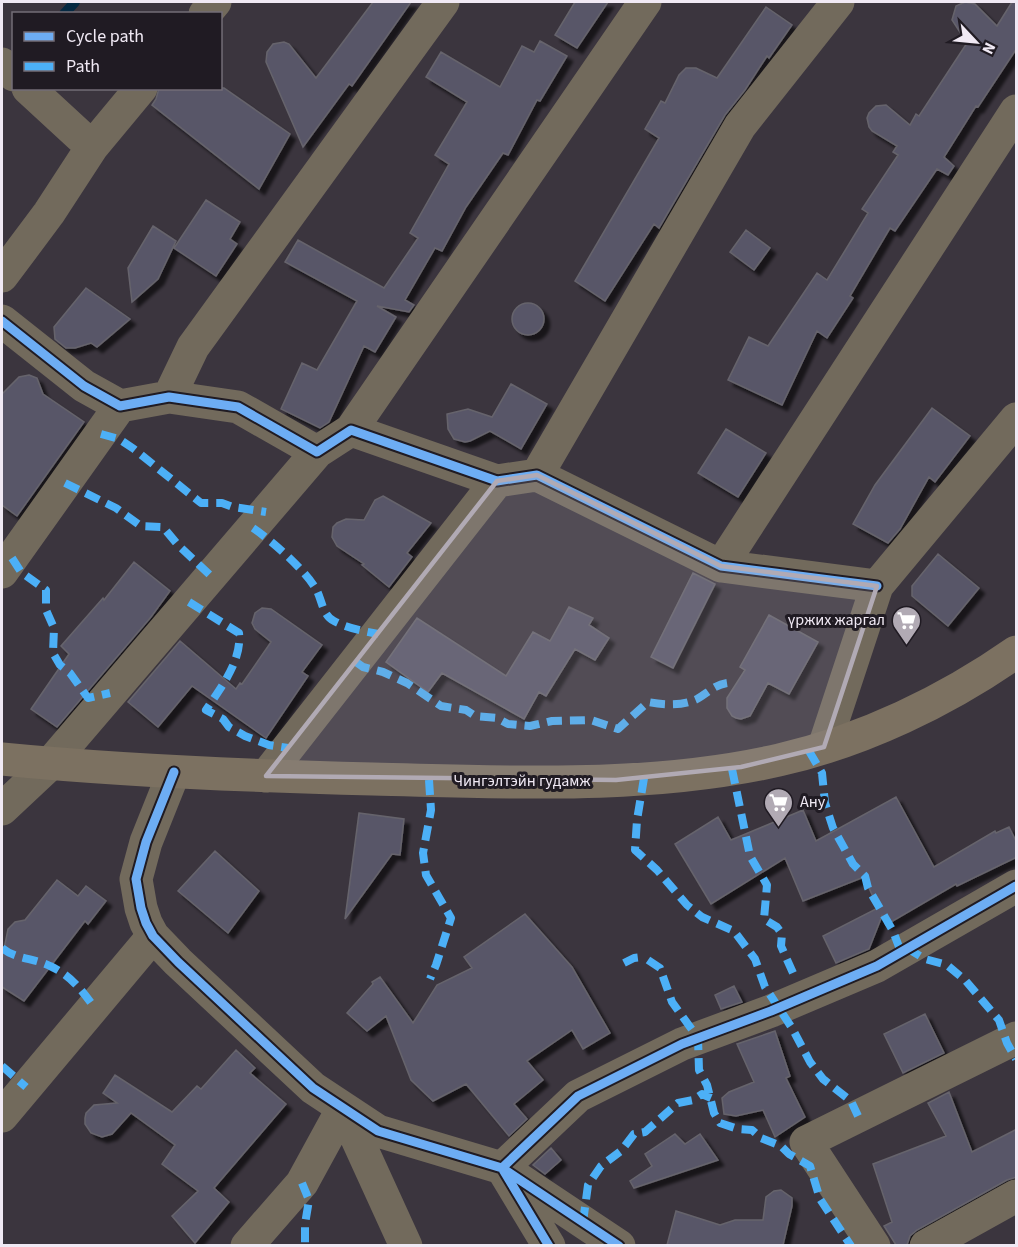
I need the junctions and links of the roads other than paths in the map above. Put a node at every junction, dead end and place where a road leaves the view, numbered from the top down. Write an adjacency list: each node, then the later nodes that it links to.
1 (443, 2): 10 (street)
2 (645, 2): 13 (street)
3 (838, 2): 15 (street)
4 (30, 90): 7 (street)
5 (139, 90): 7 (street)
6 (1017, 111): 17 (street)
7 (92, 147): 8 (street)
8 (2, 276)
9 (2, 321): 11 (street)
10 (169, 397): 11 (street); 14 (street)
11 (120, 406): 18 (street)
12 (1017, 419): 19 (street)
13 (351, 430): 14 (street); 16 (street)
14 (317, 452): 23 (street)
15 (537, 475): 16 (street); 17 (street)
16 (497, 481): 25 (street)
17 (722, 566): 19 (street)
18 (2, 572)
19 (877, 586): 21 (street)
20 (1016, 654): 21 (main road, Чингэлтэйн гудамж)
21 (824, 747): 25 (main road, Чингэлтэйн гудамж)
22 (2, 759): 23 (main road, Чингэлтэйн гудамж)
23 (50, 764): 24 (main road, Чингэлтэйн гудамж); 26 (street)
24 (174, 772): 25 (main road, Чингэлтэйн гудамж); 28 (street)
25 (266, 776)
26 (2, 809)
27 (1017, 886): 32 (street)
28 (153, 936): 30 (street); 31 (street)
29 (1017, 1038): 38 (street)
30 (343, 1108): 32 (street); 34 (street); 35 (street)
31 (2, 1116)
32 (502, 1167): 36 (street); 37 (street)
33 (1017, 1196): 39 (street)
34 (248, 1245)
35 (406, 1245)
36 (549, 1245)
37 (619, 1245)
38 (874, 1245)
39 (926, 1245)

